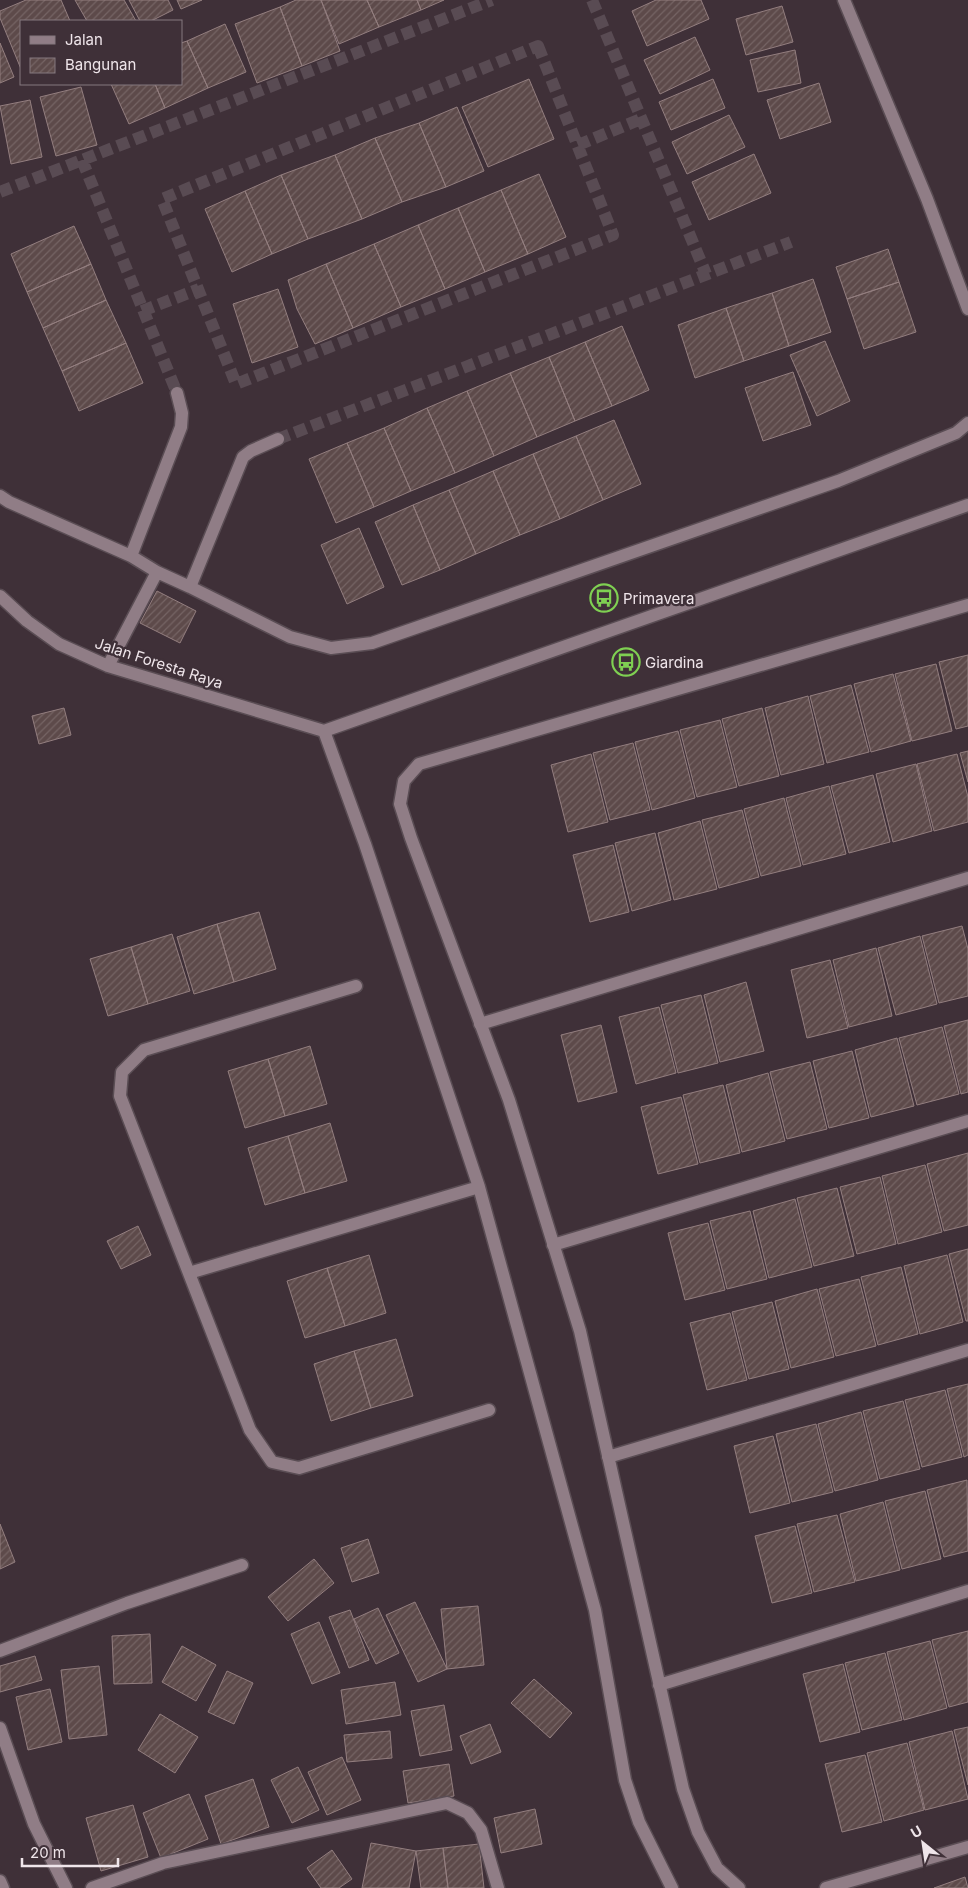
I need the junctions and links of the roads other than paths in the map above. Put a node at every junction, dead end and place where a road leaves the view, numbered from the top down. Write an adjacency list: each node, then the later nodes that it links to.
1 (844, 0): 2 (street)
2 (968, 309)
3 (177, 393): 8 (street)
4 (968, 423): 10 (street)
5 (278, 439): 10 (street)
6 (0, 496): 8 (street)
7 (968, 505): 14 (street)
8 (131, 556): 9 (street)
9 (157, 572): 10 (street); 13 (street)
10 (190, 586)
11 (0, 596): 13 (street, Jalan Foresta Raya)
12 (968, 606): 17 (street)
13 (108, 666): 14 (street, Jalan Foresta Raya)
14 (324, 731): 19 (street)
15 (968, 878): 17 (street)
16 (356, 986): 21 (street)
17 (480, 1024): 20 (street)
18 (968, 1121): 20 (street)
19 (479, 1187): 21 (street); 36 (street)
20 (553, 1245): 24 (street)
21 (190, 1273): 23 (street)
22 (968, 1350): 24 (street)
23 (489, 1410)
24 (608, 1457): 28 (street)
25 (242, 1566): 27 (street)
26 (968, 1591): 28 (street)
27 (0, 1651)
28 (659, 1685): 37 (street)
29 (0, 1728): 33 (street)
30 (968, 1847): 38 (street)
31 (0, 1881): 32 (street)
32 (3, 1888)
33 (66, 1888)
34 (92, 1888): 35 (street)
35 (498, 1888)
36 (672, 1888)
37 (739, 1888)
38 (826, 1888)

